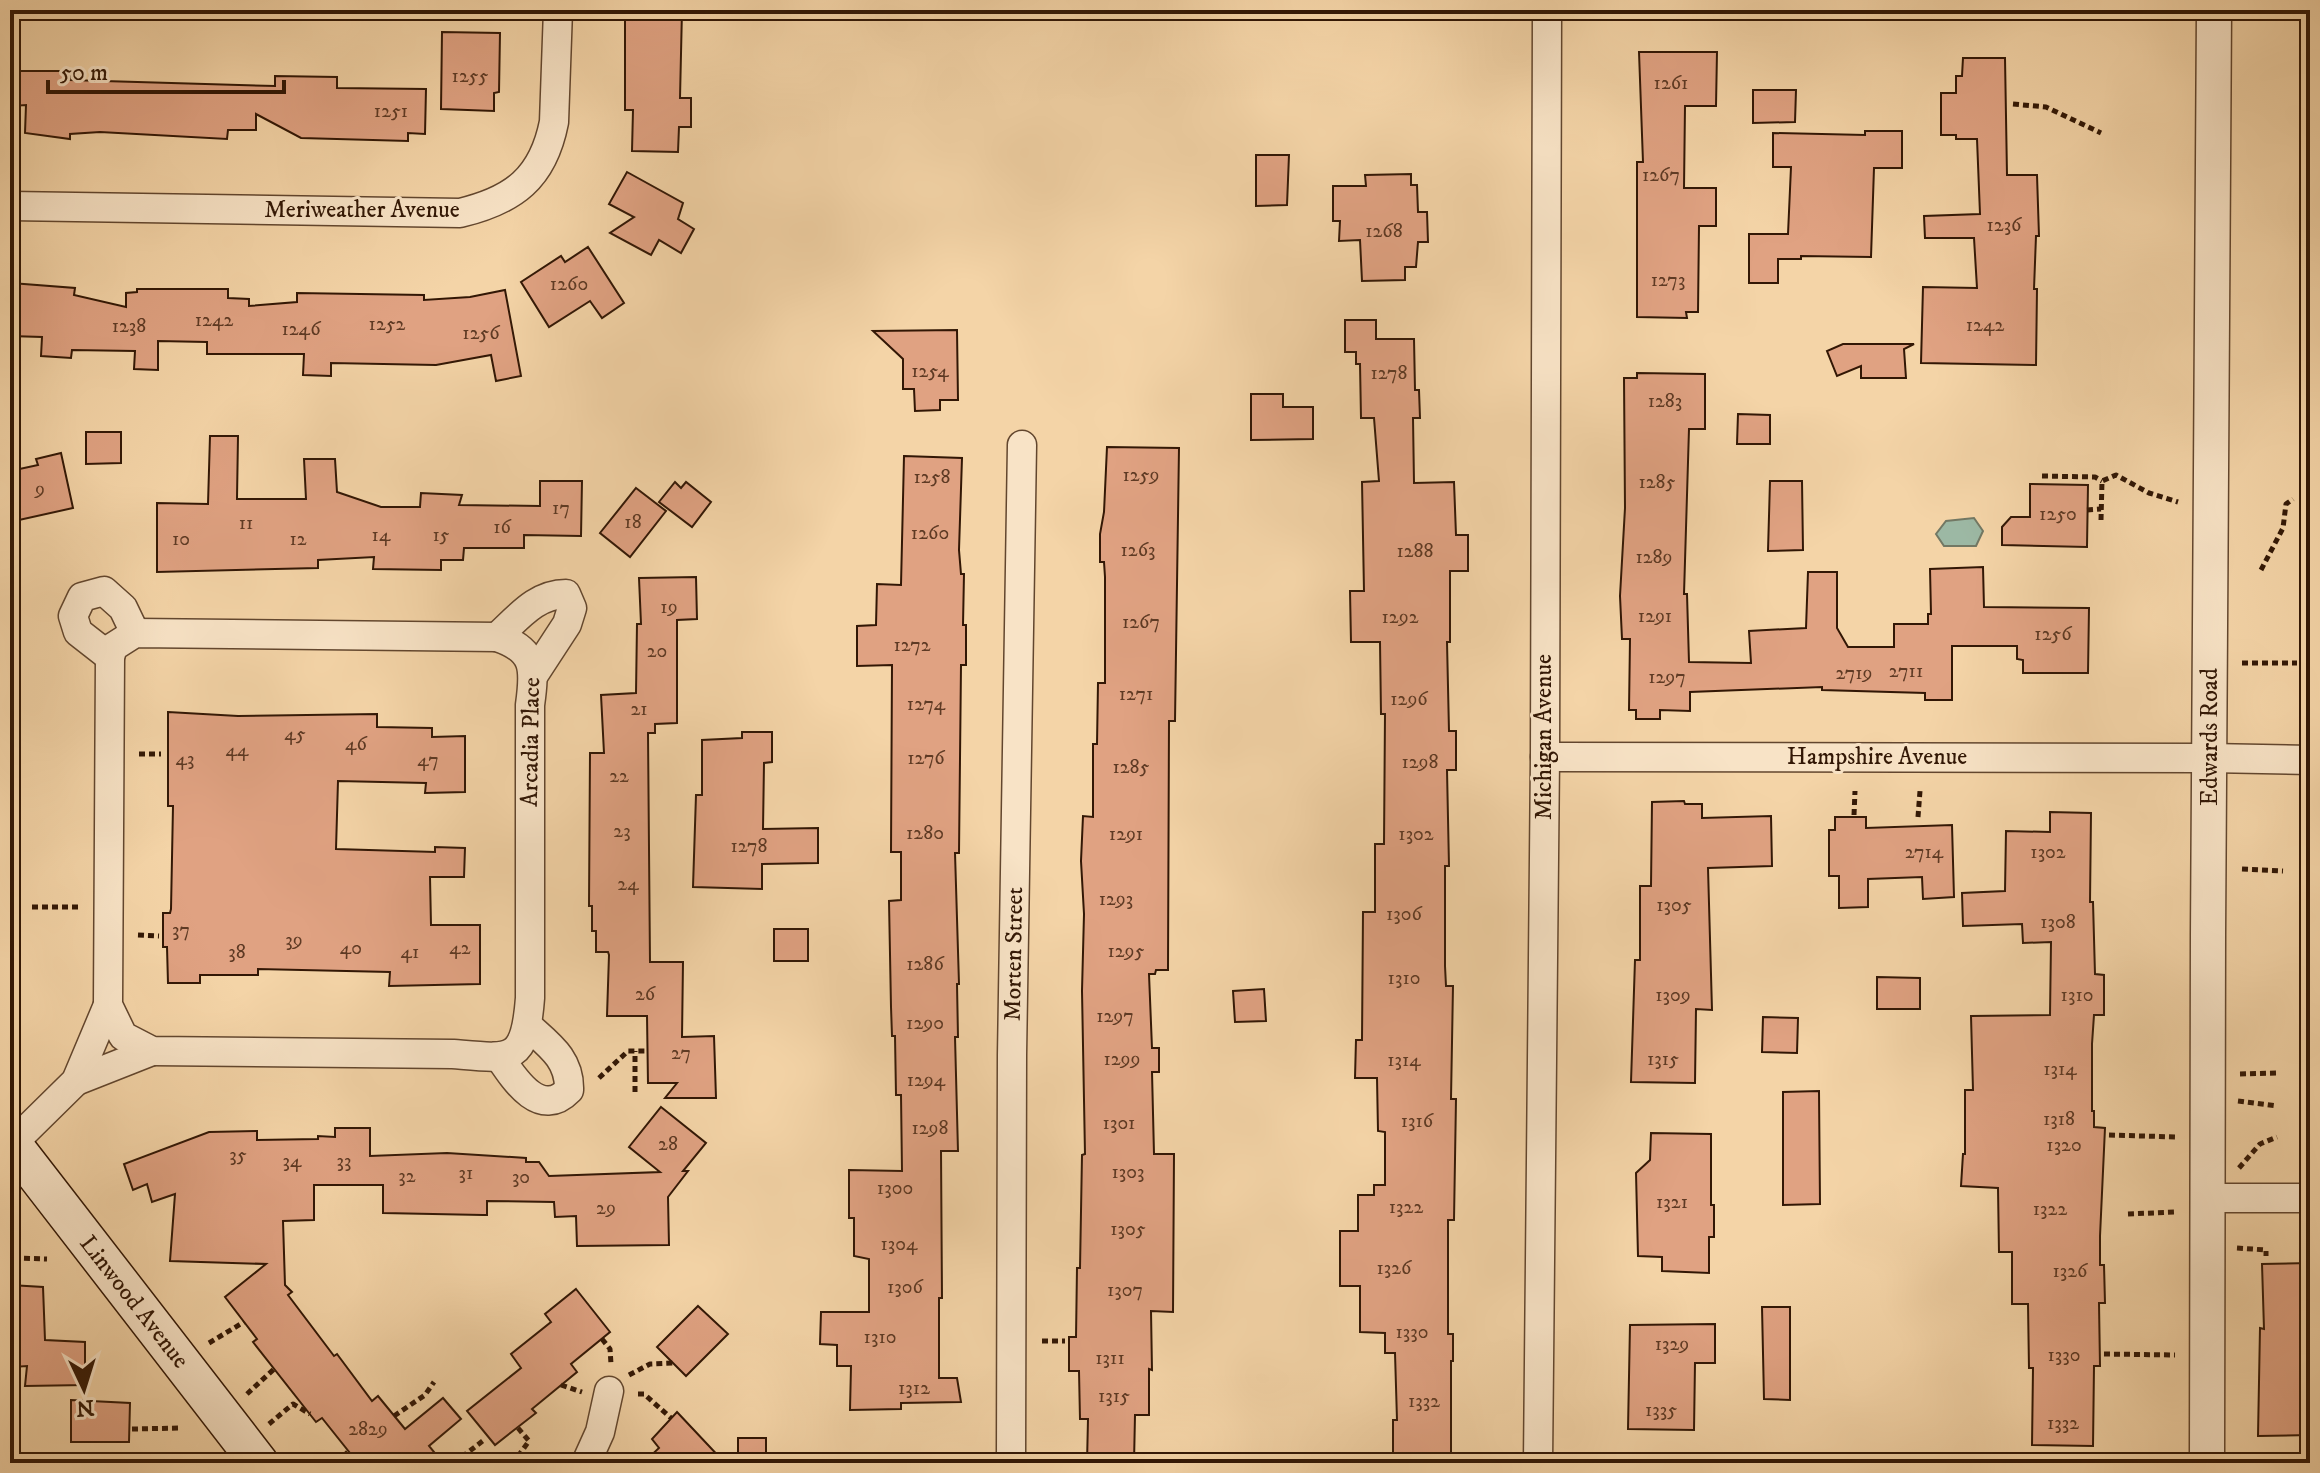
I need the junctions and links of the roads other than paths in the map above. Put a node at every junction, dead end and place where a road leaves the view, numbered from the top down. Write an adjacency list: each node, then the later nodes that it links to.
1 (558, 10): 4 (street, Meriweather Avenue)
2 (1547, 10): 10 (street, Michigan Avenue)
3 (2214, 10): 11 (street, Edwards Road)
4 (10, 206)
5 (1022, 445): 24 (street, Morten Street)
6 (135, 633): 7 (street); 8 (street); 8 (street)
7 (497, 637): 9 (street, Arcadia Place); 9 (street)
8 (110, 657): 13 (street)
9 (535, 673): 14 (street, Arcadia Place)
10 (1545, 757): 11 (street, Hampshire Avenue); 25 (street, Michigan Avenue)
11 (2209, 758): 12 (street, Hampshire Avenue); 19 (street, Edwards Road)
12 (2310, 760)
13 (108, 1005): 15 (street); 17 (street)
14 (528, 1026): 16 (street); 16 (street)
15 (152, 1051): 16 (street); 17 (street)
16 (500, 1058)
17 (76, 1081): 18 (street)
18 (11, 1142): 22 (main road, Linwood Avenue)
19 (2209, 1198): 20 (street); 26 (street, Edwards Road)
20 (2310, 1198)
21 (613, 1384): 23 (street)
22 (250, 1452)
23 (586, 1463)
24 (1011, 1463)
25 (1538, 1463)
26 (2207, 1463)

